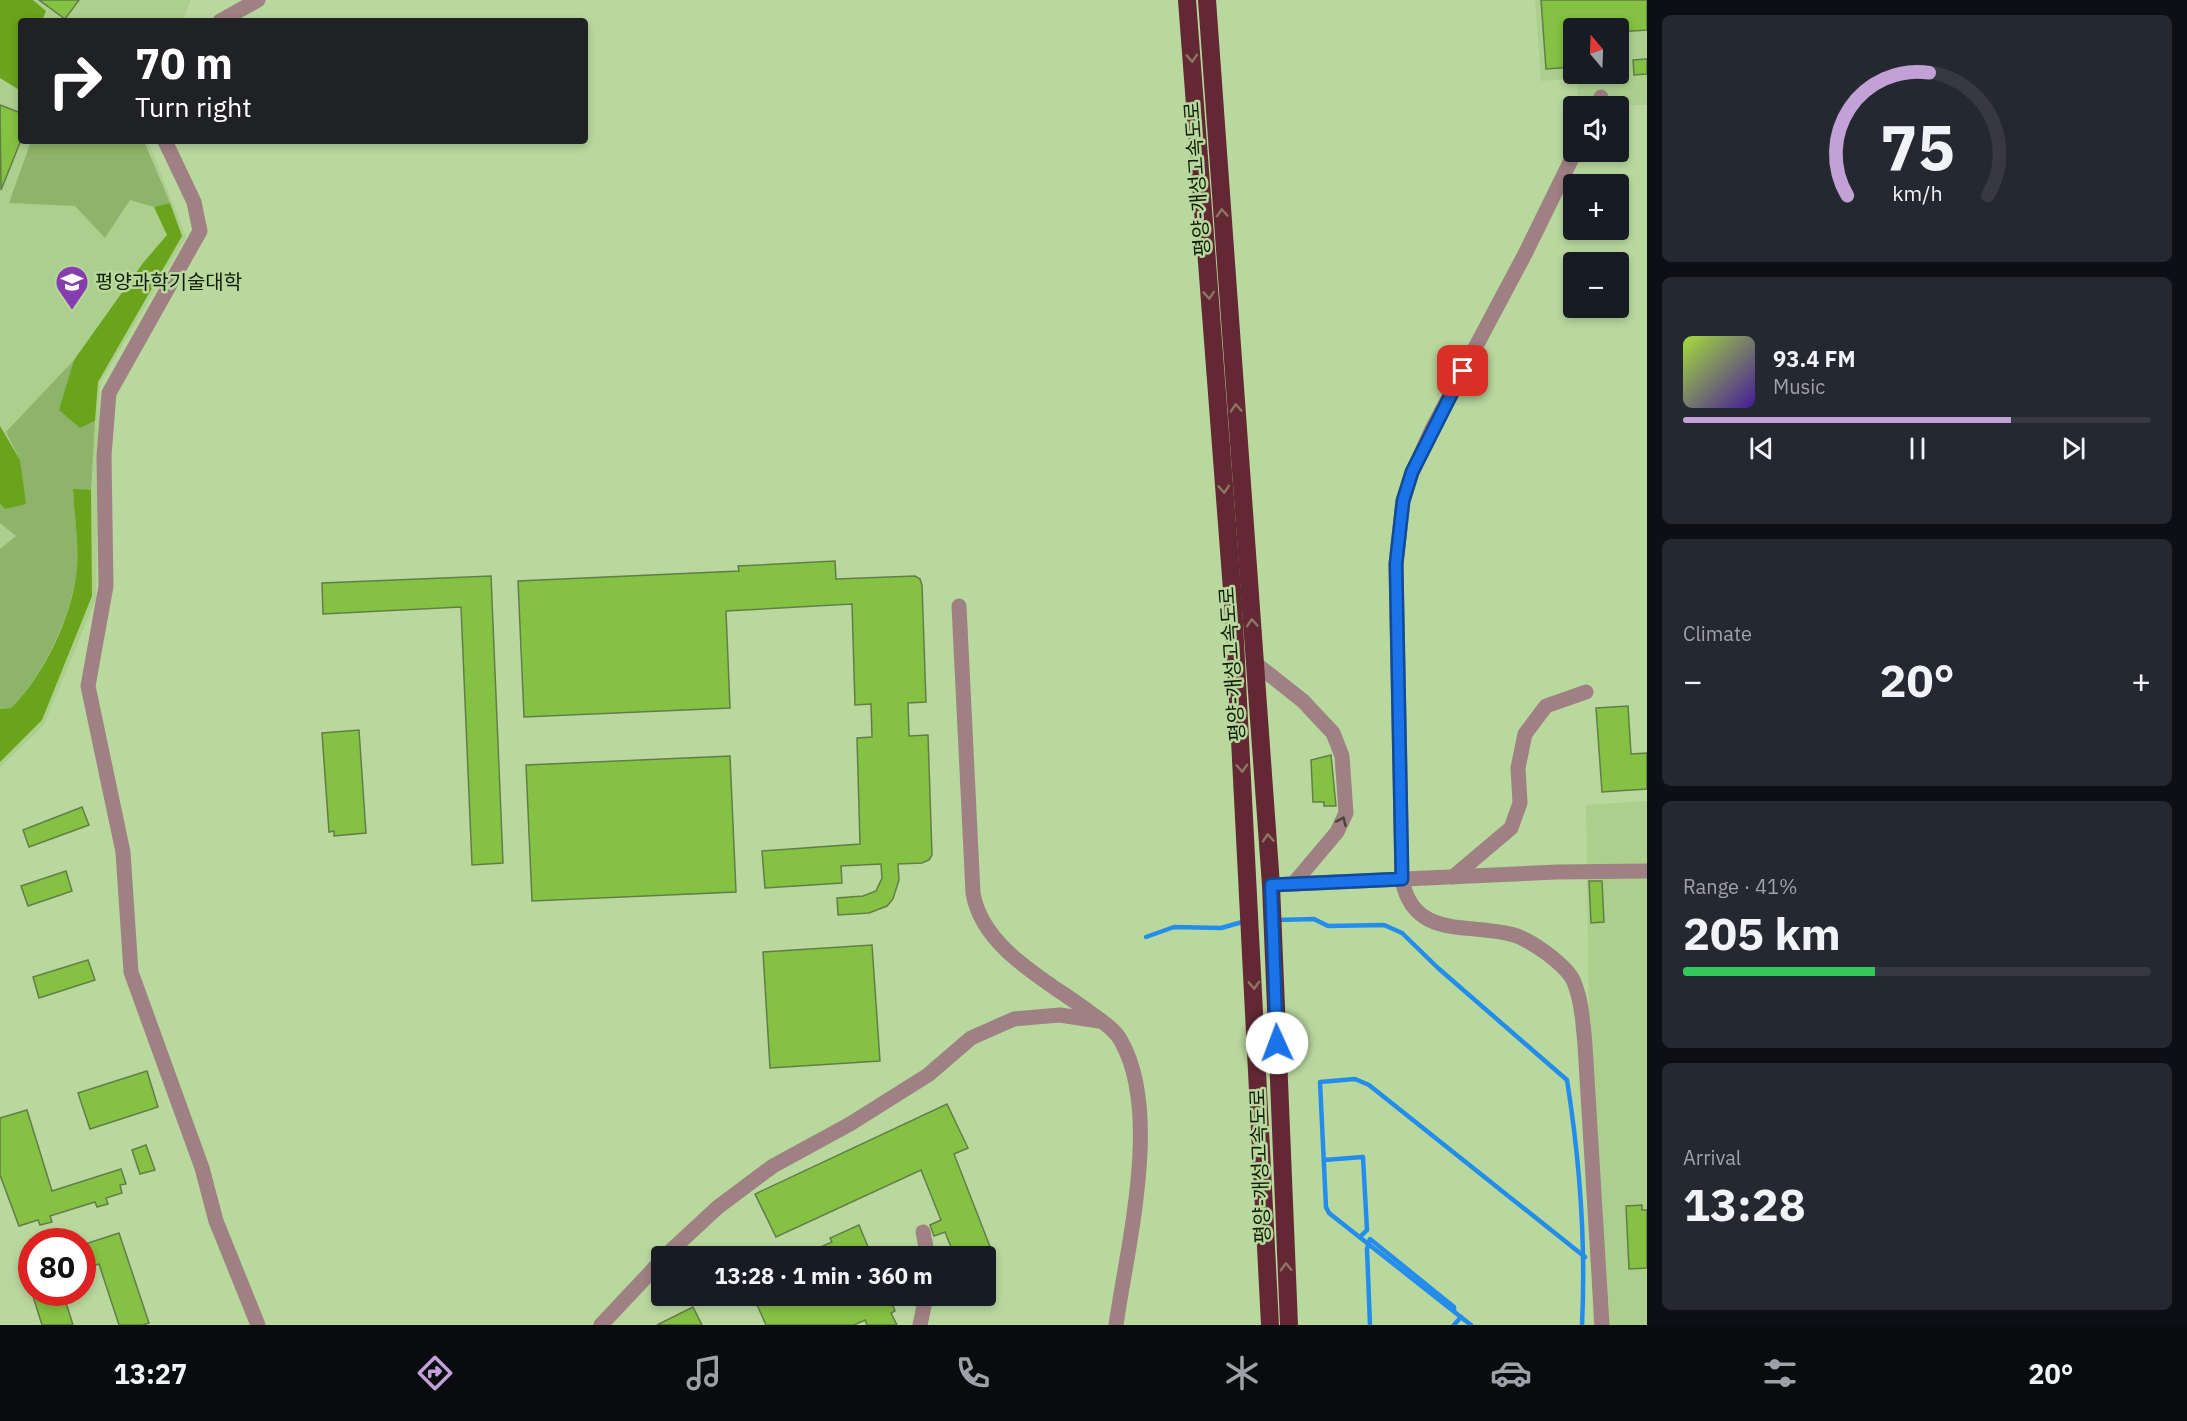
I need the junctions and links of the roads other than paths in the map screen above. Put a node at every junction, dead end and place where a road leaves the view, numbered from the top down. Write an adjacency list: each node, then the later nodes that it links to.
1 (258, 0): 4 (street)
2 (1187, 0): 25 (highway, 평양-개성고속도로, one-way to 25)
3 (1207, 0): 8 (highway, 평양-개성고속도로, one-way to 3)
4 (225, 18)
5 (166, 144): 21 (street)
6 (1570, 162): 12 (street)
7 (959, 606): 15 (street)
8 (1255, 663): 13 (street, one-way to 8); 14 (highway, 평양-개성고속도로, one-way to 8)
9 (1586, 692): 11 (street)
10 (1647, 871): 11 (street)
11 (1453, 877): 12 (street)
12 (1402, 879): 13 (street); 27 (street)
13 (1294, 883): 14 (street)
14 (1271, 891): 26 (highway, 평양-개성고속도로, one-way to 14)
15 (1102, 1022): 17 (street); 24 (street)
16 (923, 1232): 18 (street)
17 (676, 1246)
18 (926, 1246)
19 (651, 1271): 22 (street)
20 (924, 1306): 23 (street)
21 (258, 1325)
22 (601, 1325)
23 (920, 1325)
24 (1116, 1325)
25 (1270, 1325)
26 (1289, 1325)
27 (1602, 1325)

